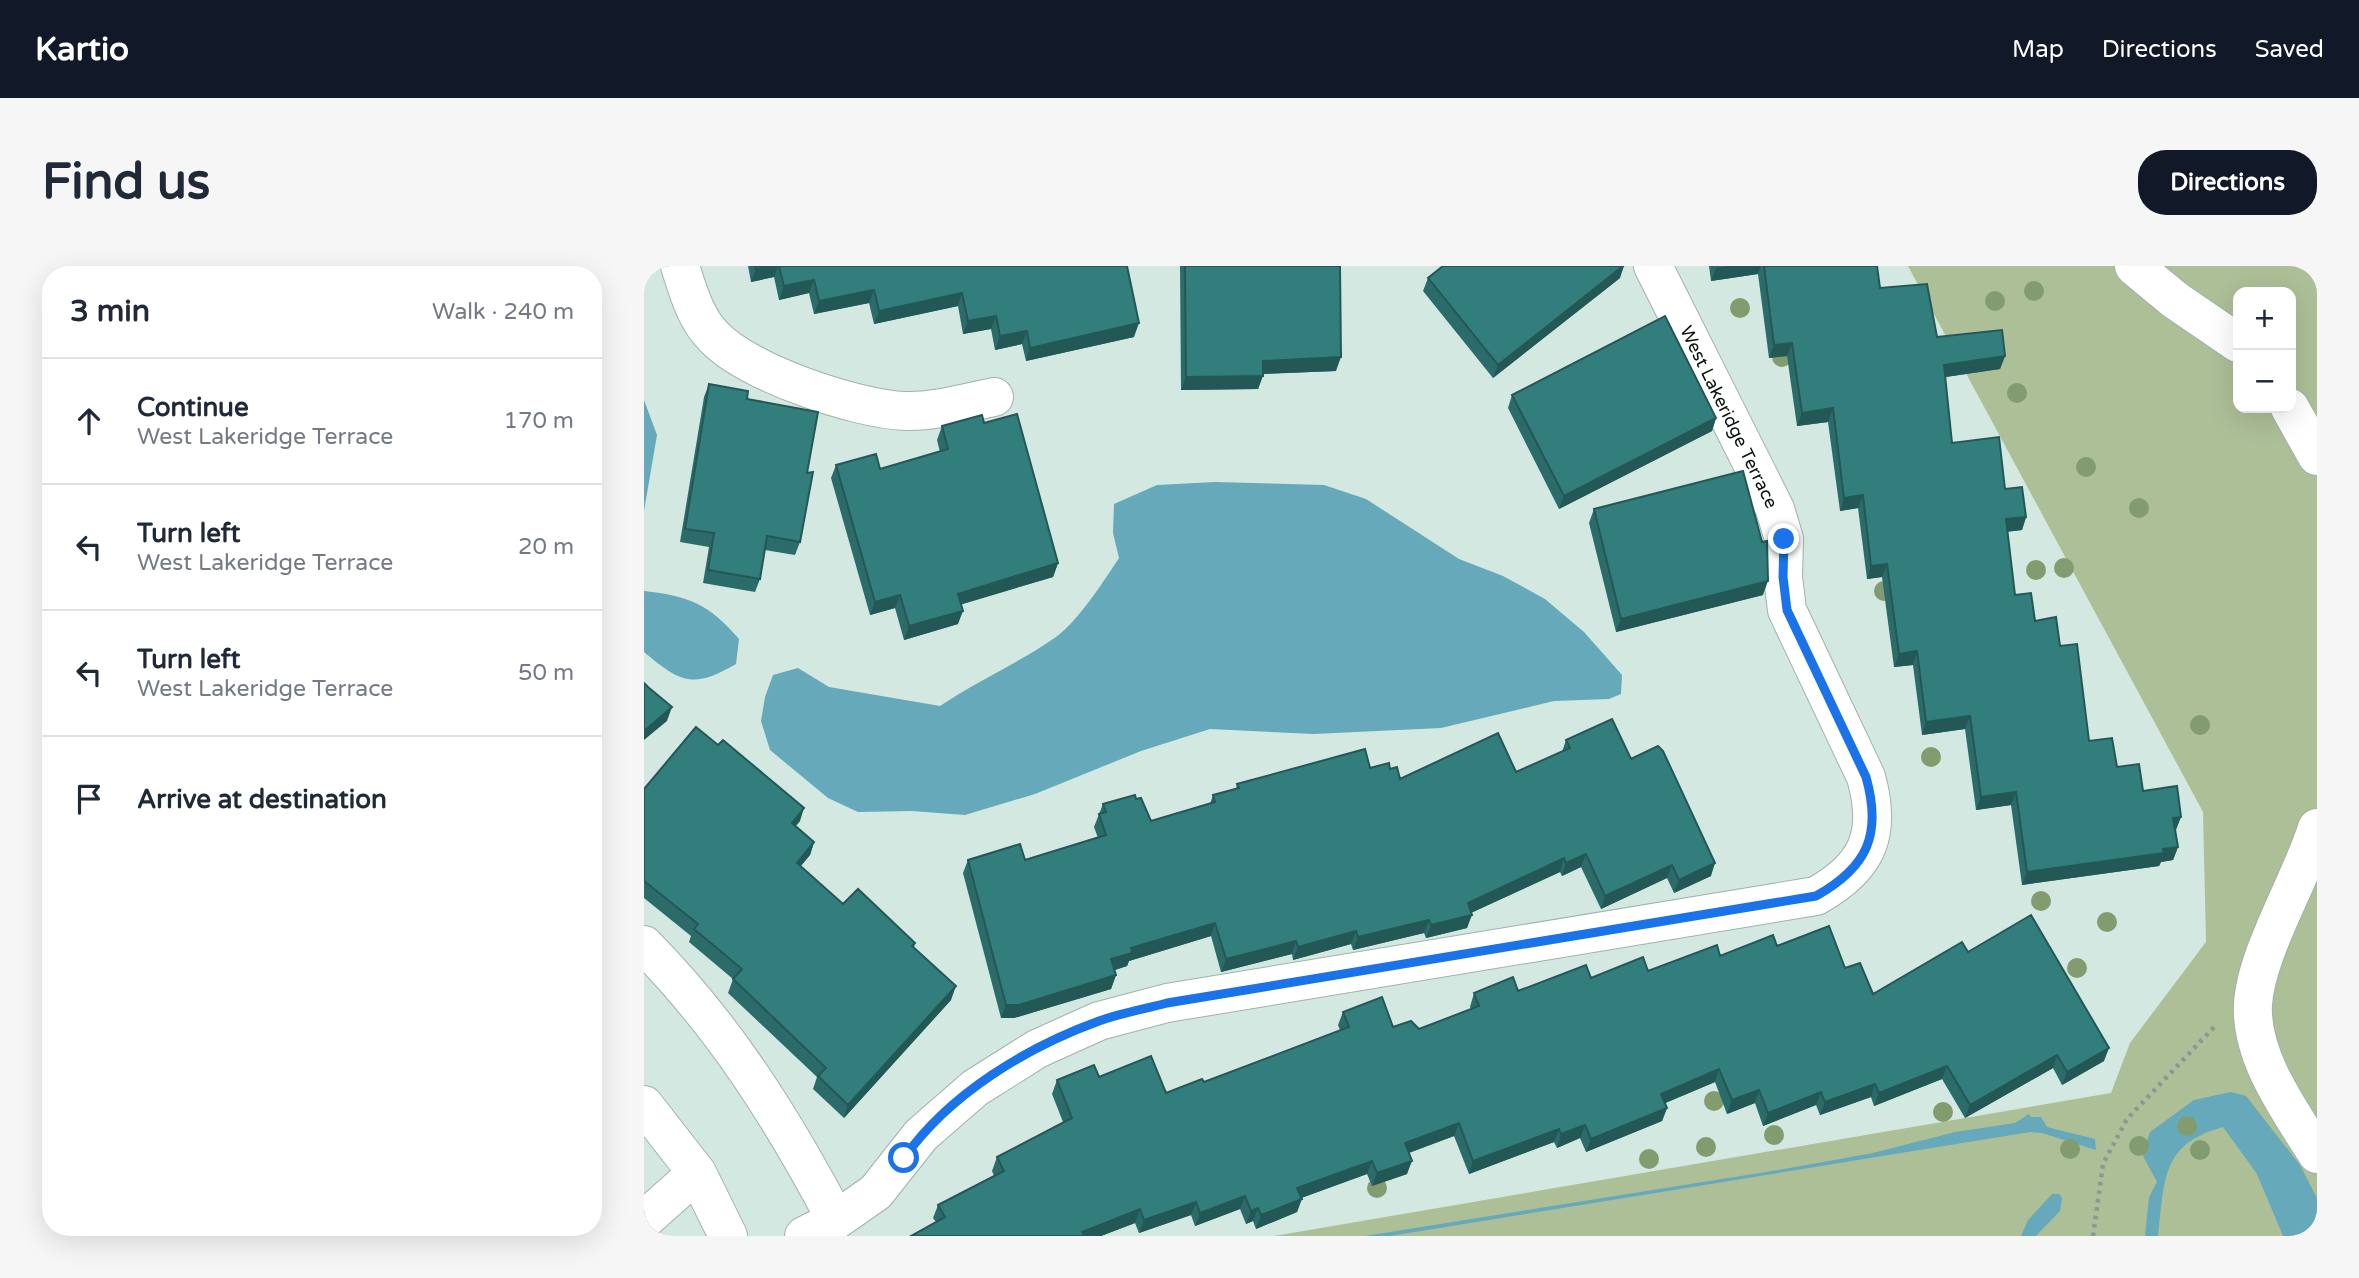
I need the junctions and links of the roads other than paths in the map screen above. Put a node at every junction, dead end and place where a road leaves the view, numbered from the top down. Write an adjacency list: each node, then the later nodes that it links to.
1 (680, 266): 5 (street)
2 (1653, 266): 14 (street, West Lakeridge Terrace)
3 (2134, 266): 4 (street)
4 (2233, 340)
5 (994, 397)
6 (2293, 413): 7 (street)
7 (2317, 456)
8 (2317, 828): 11 (street)
9 (644, 945): 14 (street, West Lakeridge Terrace)
10 (644, 1105): 12 (street)
11 (2317, 1154)
12 (697, 1173): 13 (street); 15 (street)
13 (644, 1220)
14 (820, 1228)
15 (728, 1236)

